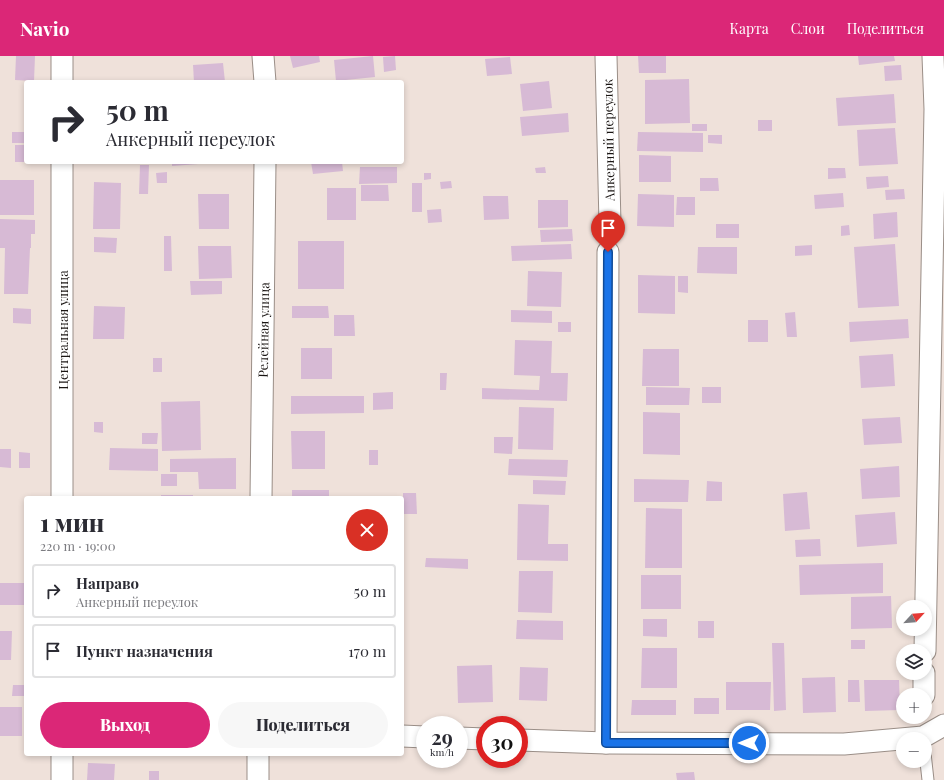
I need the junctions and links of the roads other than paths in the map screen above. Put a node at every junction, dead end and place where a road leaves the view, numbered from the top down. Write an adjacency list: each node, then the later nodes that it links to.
1 (62, 56): 5 (street)
2 (263, 56): 6 (street)
3 (606, 56): 9 (street, Анкерный переулок)
4 (933, 56): 11 (street)
5 (62, 80)
6 (265, 80)
7 (62, 164): 12 (street, Центральная улица)
8 (265, 164): 13 (street, Релейная улица)
9 (610, 224)
10 (608, 252): 21 (street)
11 (937, 349): 14 (street)
12 (62, 496)
13 (261, 496)
14 (925, 644)
15 (944, 725): 16 (street)
16 (931, 732)
17 (404, 736): 18 (street)
18 (416, 737)
19 (896, 739): 21 (street)
20 (528, 740): 21 (street)
21 (606, 743)
22 (62, 756): 25 (street)
23 (258, 756): 26 (street)
24 (927, 768): 27 (lane)
25 (62, 780)
26 (258, 780)
27 (928, 780)

